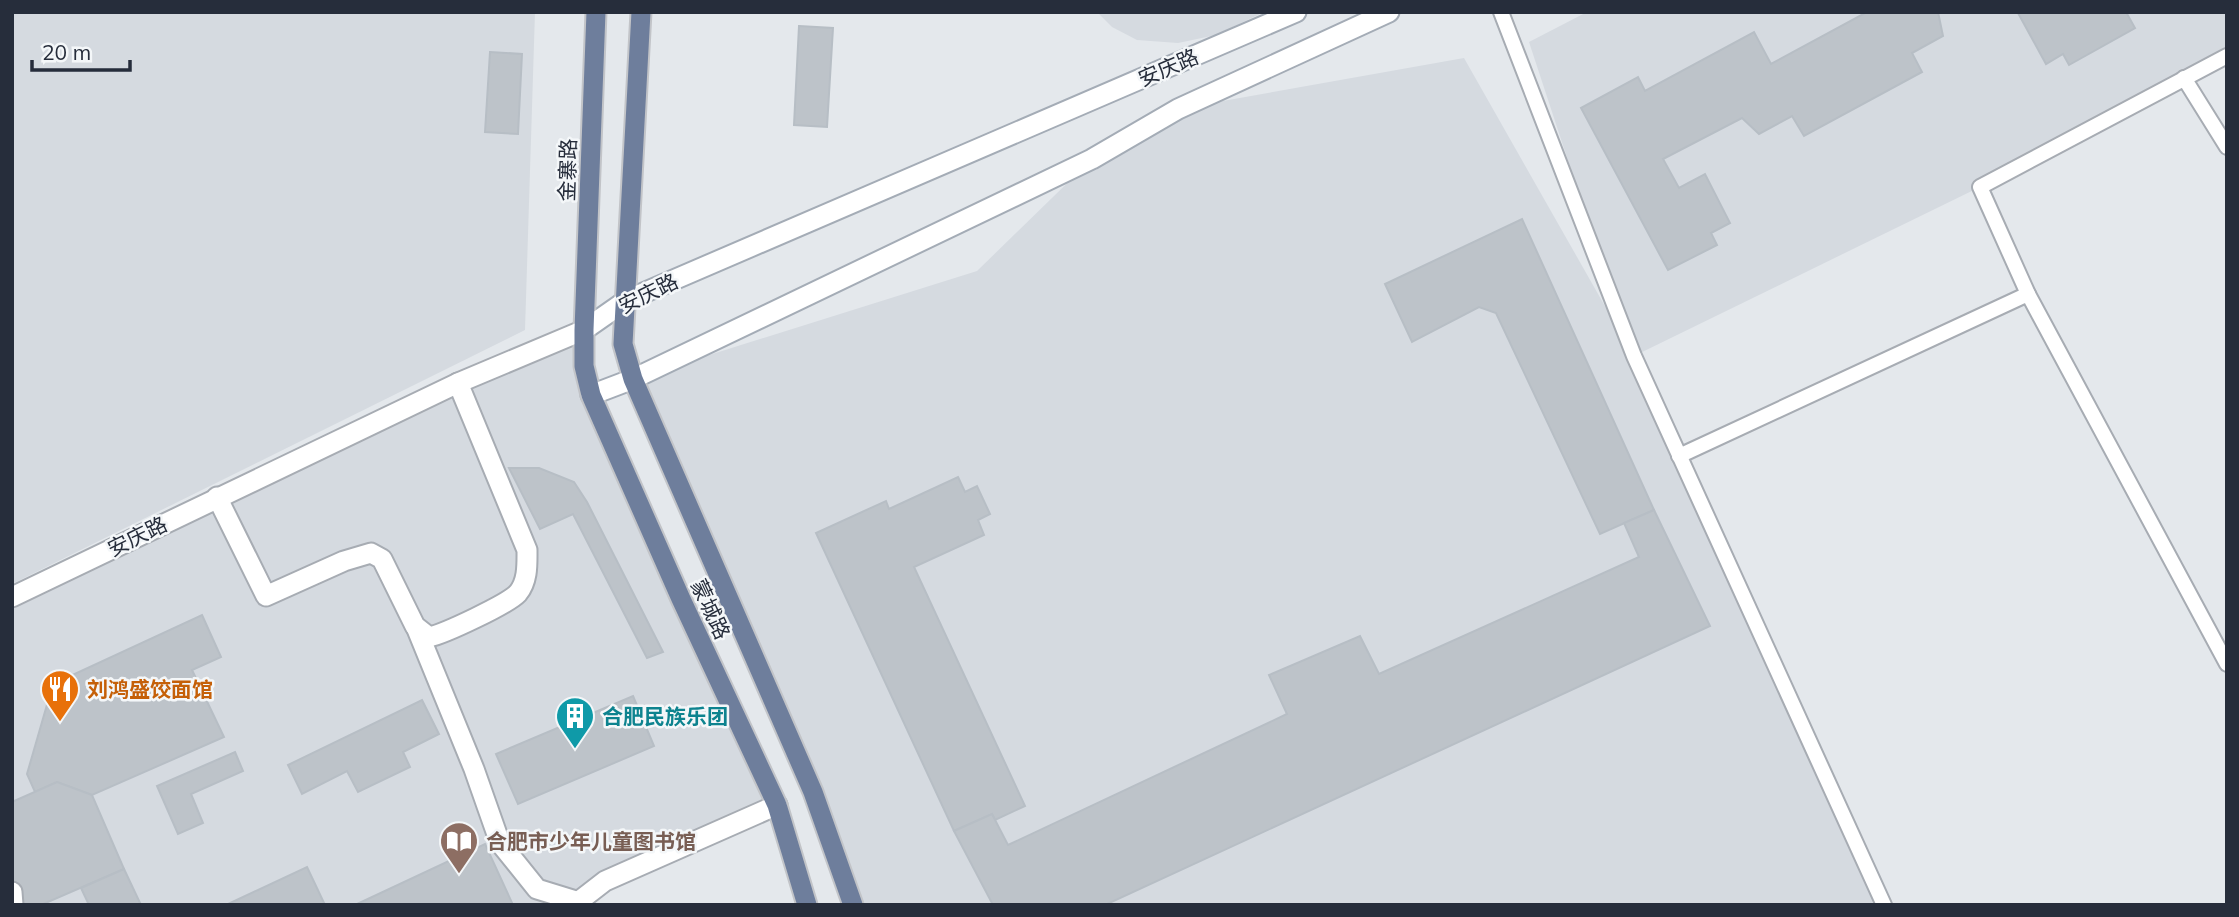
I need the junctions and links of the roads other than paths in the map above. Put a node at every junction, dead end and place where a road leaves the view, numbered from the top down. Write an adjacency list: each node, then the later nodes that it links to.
1 (596, 12): 11 (main road, 金寨路)
2 (641, 12): 10 (main road)
3 (1296, 12): 10 (street, 安庆路)
4 (1389, 12): 12 (street, 安庆路)
5 (1501, 12): 15 (lane)
6 (2227, 56): 7 (lane)
7 (2184, 78): 8 (lane); 9 (lane)
8 (2227, 148)
9 (2028, 294): 15 (lane); 19 (lane)
10 (627, 300): 11 (street, 安庆路); 12 (main road, 蒙城路)
11 (584, 330): 13 (street, 安庆路); 14 (main road, 蒙城路)
12 (633, 379): 14 (street, 安庆路); 25 (main road, 蒙城路)
13 (458, 383): 16 (street, 安庆路); 18 (street)
14 (591, 395): 20 (main road, 蒙城路)
15 (1679, 456): 26 (lane)
16 (217, 497): 17 (street, 安庆路); 18 (street)
17 (12, 597)
18 (415, 626): 22 (street)
19 (2227, 664)
20 (777, 805): 22 (street); 24 (main road, 蒙城路)
21 (12, 892): 23 (street)
22 (575, 903)
23 (13, 905)
24 (807, 905)
25 (853, 905)
26 (1884, 905)

